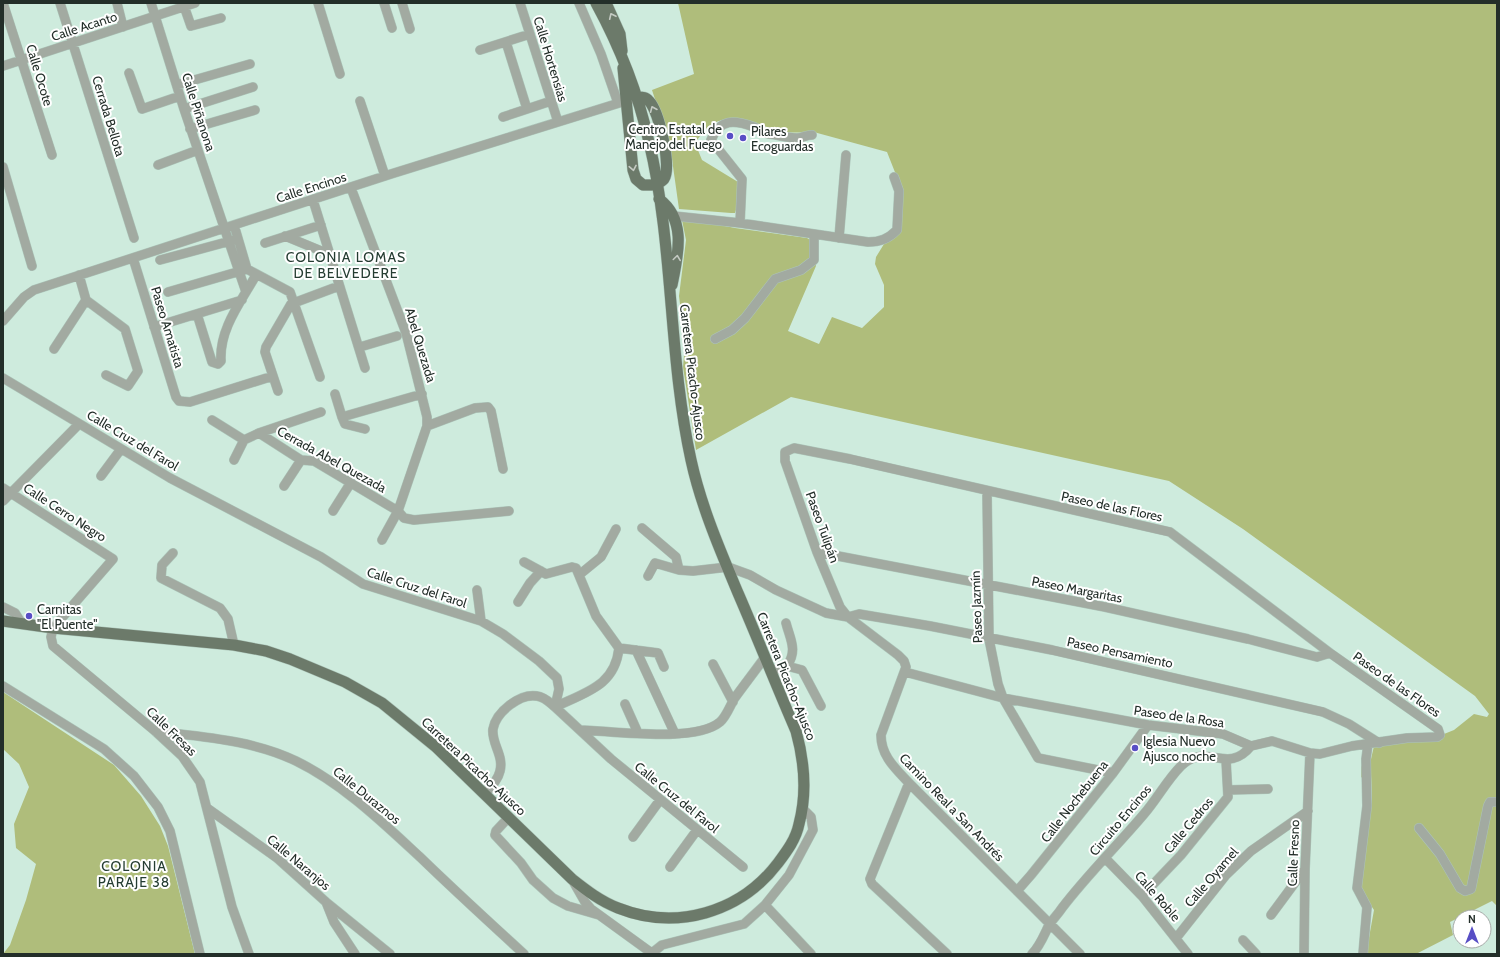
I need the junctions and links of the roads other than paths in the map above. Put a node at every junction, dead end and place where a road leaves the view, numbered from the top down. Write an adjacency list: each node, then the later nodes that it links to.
1 (3, 3): 24 (street, Calle Ocote)
2 (60, 3): 21 (street, Cerrada Bellota)
3 (116, 3): 16 (street)
4 (151, 3): 14 (street, Calle Piñanona)
5 (195, 3): 13 (street, Calle Acanto)
6 (318, 3): 28 (street)
7 (384, 3): 17 (street)
8 (402, 3): 18 (street)
9 (520, 3): 19 (street, Calle Hortensias)
10 (579, 3): 35 (street)
11 (596, 3): 23 (main road)
12 (606, 3): 23 (main road, one-way to 12)
13 (184, 6): 14 (street, Calle Acanto); 15 (street)
14 (156, 17): 16 (street, Calle Acanto); 29 (street, Calle Piñanona)
15 (221, 18)
16 (124, 27): 21 (street, Calle Acanto)
17 (392, 28)
18 (410, 29)
19 (530, 34): 20 (street); 34 (street, Calle Hortensias)
20 (506, 42): 22 (street); 37 (street)
21 (73, 43): 24 (street, Calle Acanto); 61 (street, Cerrada Bellota)
22 (480, 50)
23 (623, 57): 32 (main road); 35 (main road)
24 (22, 60): 26 (street, Calle Acanto); 44 (street, Calle Ocote)
25 (250, 64): 29 (street)
26 (3, 66)
27 (129, 73): 31 (street)
28 (340, 74)
29 (177, 85): 31 (street, Calle Piñanona)
30 (253, 87): 36 (street)
31 (180, 96): 36 (street, Calle Piñanona)
32 (638, 97): 35 (street, Calle Encinos); 50 (main road)
33 (360, 101): 48 (street)
34 (551, 101): 37 (street); 40 (street, Calle Hortensias)
35 (622, 102): 40 (street, Calle Encinos); 50 (main road, one-way to 50)
36 (184, 109): 41 (street, Calle Piñanona)
37 (527, 109): 39 (street)
38 (254, 110): 41 (street)
39 (503, 117)
40 (558, 122): 48 (street, Calle Encinos)
41 (190, 129): 43 (street, Calle Piñanona)
42 (812, 136): 55 (street)
43 (198, 150): 46 (street); 58 (street, Calle Piñanona)
44 (52, 155)
45 (846, 155): 62 (street)
46 (158, 165)
47 (3, 167): 69 (street)
48 (385, 176): 51 (street, Calle Encinos)
49 (894, 176): 62 (street)
50 (657, 185): 52 (main road, Carretera Picacho-Ajusco)
51 (351, 188): 53 (street, Calle Encinos); 93 (street, Abel Quezada)
52 (659, 199): 54 (main road); 76 (main road, Carretera Picacho-Ajusco)
53 (314, 204): 56 (street, Calle Encinos); 57 (street)
54 (674, 216): 55 (street); 76 (main road, one-way to 54)
55 (740, 223): 59 (street)
56 (234, 225): 58 (street, Calle Encinos); 63 (street)
57 (321, 225): 60 (street); 66 (street)
58 (225, 230): 64 (street, Calle Piñanona); 68 (street, Calle Encinos)
59 (814, 234): 62 (street); 83 (street)
60 (285, 236): 65 (street); 66 (street)
61 (134, 238)
62 (839, 238)
63 (238, 239): 64 (street); 70 (street)
64 (228, 242): 67 (street); 70 (street, Calle Piñanona)
65 (265, 243)
66 (330, 256): 73 (street)
67 (160, 260)
68 (134, 262): 71 (street, Calle Encinos); 81 (street, Paseo Amatista)
69 (32, 266)
70 (243, 270): 72 (street); 74 (street); 75 (street)
71 (79, 275): 77 (street); 80 (street, Calle Encinos)
72 (256, 275): 75 (street); 78 (street)
73 (339, 286): 78 (street); 84 (street)
74 (168, 292)
75 (244, 296): 79 (street); 79 (street)
76 (670, 297): 123 (main road, Carretera Picacho-Ajusco)
77 (86, 300): 85 (street); 87 (street)
78 (294, 302): 88 (street); 90 (street)
79 (197, 314): 81 (street)
80 (3, 321)
81 (154, 327): 88 (street, Paseo Amatista)
82 (397, 336): 84 (street)
83 (715, 340)
84 (360, 348): 86 (street)
85 (54, 349)
86 (365, 368)
87 (106, 375)
88 (273, 376): 91 (street)
89 (3, 378): 97 (street, Calle Cruz del Farol)
90 (320, 378)
91 (278, 391)
92 (335, 394): 95 (street)
93 (422, 394): 95 (street); 98 (street, Abel Quezada)
94 (321, 412): 100 (street)
95 (342, 417): 99 (street)
96 (212, 420): 101 (street)
97 (79, 424): 103 (street, Calle Cruz del Farol); 112 (street)
98 (427, 426): 106 (street); 115 (street, Abel Quezada)
99 (365, 429)
100 (259, 433): 101 (street); 105 (street, Cerrada Abel Quezada)
101 (244, 440): 104 (street)
102 (794, 448): 111 (street, Paseo de las Flores); 120 (street, Paseo Tulipán)
103 (121, 449): 107 (street); 134 (street, Calle Cruz del Farol)
104 (234, 460)
105 (301, 460): 108 (street, Cerrada Abel Quezada); 109 (street)
106 (503, 469)
107 (101, 476)
108 (350, 484): 114 (street); 115 (street, Cerrada Abel Quezada)
109 (284, 486)
110 (3, 488): 112 (street, Calle Cerro Negro)
111 (987, 492): 128 (street, Paseo Jazmín); 142 (street, Paseo de las Flores)
112 (12, 493): 113 (street); 137 (street, Calle Cerro Negro)
113 (3, 501)
114 (333, 511)
115 (398, 511): 116 (street, Cerrada Abel Quezada); 119 (street, Abel Quezada)
116 (509, 511)
117 (642, 528): 124 (street)
118 (616, 529): 126 (street)
119 (382, 540)
120 (817, 552): 128 (street, Paseo Margaritas); 132 (street, Paseo Tulipán)
121 (173, 553): 139 (street)
122 (524, 562): 125 (street)
123 (728, 567): 124 (street); 132 (street); 143 (main road, Carretera Picacho-Ajusco)
124 (679, 570): 127 (street)
125 (541, 571): 126 (street); 130 (street)
126 (579, 575): 140 (street)
127 (648, 576)
128 (988, 586): 138 (street, Paseo Jazmín); 142 (street, Paseo Margaritas)
129 (477, 590): 134 (street)
130 (518, 602)
131 (3, 607): 136 (street)
132 (848, 617): 138 (street, Paseo Pensamiento); 148 (street)
133 (3, 621): 136 (main road, Carretera Picacho-Ajusco)
134 (481, 621): 154 (street, Calle Cruz del Farol)
135 (786, 623): 145 (street)
136 (22, 624): 137 (main road, Carretera Picacho-Ajusco)
137 (53, 628): 139 (main road, Carretera Picacho-Ajusco); 157 (street, Calle Fresas)
138 (989, 639): 150 (street, Paseo Jazmín); 160 (street, Paseo Pensamiento)
139 (234, 645): 169 (main road, Carretera Picacho-Ajusco)
140 (619, 648): 141 (street); 154 (street)
141 (636, 650): 146 (street); 159 (street)
142 (1330, 653): 160 (street, Paseo de las Flores)
143 (765, 657): 147 (main road, Carretera Picacho-Ajusco); 151 (street)
144 (713, 664): 151 (street)
145 (787, 666): 147 (street); 153 (street)
146 (664, 667)
147 (770, 671): 173 (main road, Carretera Picacho-Ajusco)
148 (905, 672): 150 (street, Paseo de la Rosa); 166 (street, Camino Real a San Andrés)
149 (3, 686): 193 (street)
150 (1004, 698): 155 (street, Paseo de la Rosa); 165 (street, Paseo Jazmín)
151 (733, 702): 159 (street)
152 (625, 704): 158 (street)
153 (822, 706)
154 (556, 708): 156 (street, Calle Cruz del Farol); 169 (street)
155 (1148, 725): 162 (street, Paseo de la Rosa); 165 (street, Calle Nochebuena)
156 (580, 730): 158 (street); 170 (street, Calle Cruz del Farol)
157 (155, 731): 172 (street, Calle Fresas); 197 (street, Calle Duraznos)
158 (638, 733): 159 (street)
159 (675, 734)
160 (1379, 743): 161 (street)
161 (1368, 744): 163 (street); 206 (street)
162 (1251, 746): 163 (street); 164 (street, Circuito Encinos)
163 (1310, 753): 174 (street, Calle Fresno)
164 (1226, 760): 168 (street, Calle Cedros); 179 (street, Circuito Encinos)
165 (1113, 773): 184 (street, Calle Nochebuena)
166 (909, 783): 184 (street, Camino Real a San Andrés); 200 (street)
167 (1268, 789): 168 (street)
168 (1228, 790): 185 (street, Calle Cedros)
169 (485, 794): 175 (main road, Carretera Picacho-Ajusco)
170 (660, 800): 177 (street, Calle Cruz del Farol); 178 (street)
171 (1497, 802): 176 (street)
172 (207, 808): 186 (street, Calle Naranjos); 194 (street, Calle Fresas)
173 (802, 808): 183 (main road, Carretera Picacho-Ajusco); 187 (street)
174 (1308, 811): 182 (street, Calle Fresno); 191 (street, Calle Oyamel)
175 (509, 817): 183 (main road, Carretera Picacho-Ajusco); 188 (street)
176 (1419, 828)
177 (697, 830): 180 (street); 181 (street, Calle Cruz del Farol)
178 (633, 836)
179 (1105, 858): 185 (street, Calle Roble); 190 (street, Circuito Encinos)
180 (670, 867)
181 (743, 868)
182 (1305, 869): 189 (street); 205 (street, Calle Fresno)
183 (572, 879): 188 (street)
184 (1017, 891): 190 (street, Camino Real a San Andrés)
185 (1142, 896): 191 (street, Calle Roble)
186 (326, 902): 195 (street, Calle Naranjos); 196 (street)
187 (765, 905): 198 (street); 199 (street)
188 (599, 915): 198 (street)
189 (1271, 915)
190 (1050, 924): 201 (street, Circuito Encinos); 202 (street, Camino Real a San Andrés)
191 (1177, 937): 203 (street, Calle Roble)
192 (1243, 940): 204 (street)
193 (200, 954)
194 (249, 954)
195 (356, 954)
196 (390, 954)
197 (524, 954)
198 (653, 954)
199 (810, 954)
200 (947, 954)
201 (1032, 954)
202 (1080, 954)
203 (1188, 954)
204 (1256, 954)
205 (1304, 954)
206 (1363, 954)

